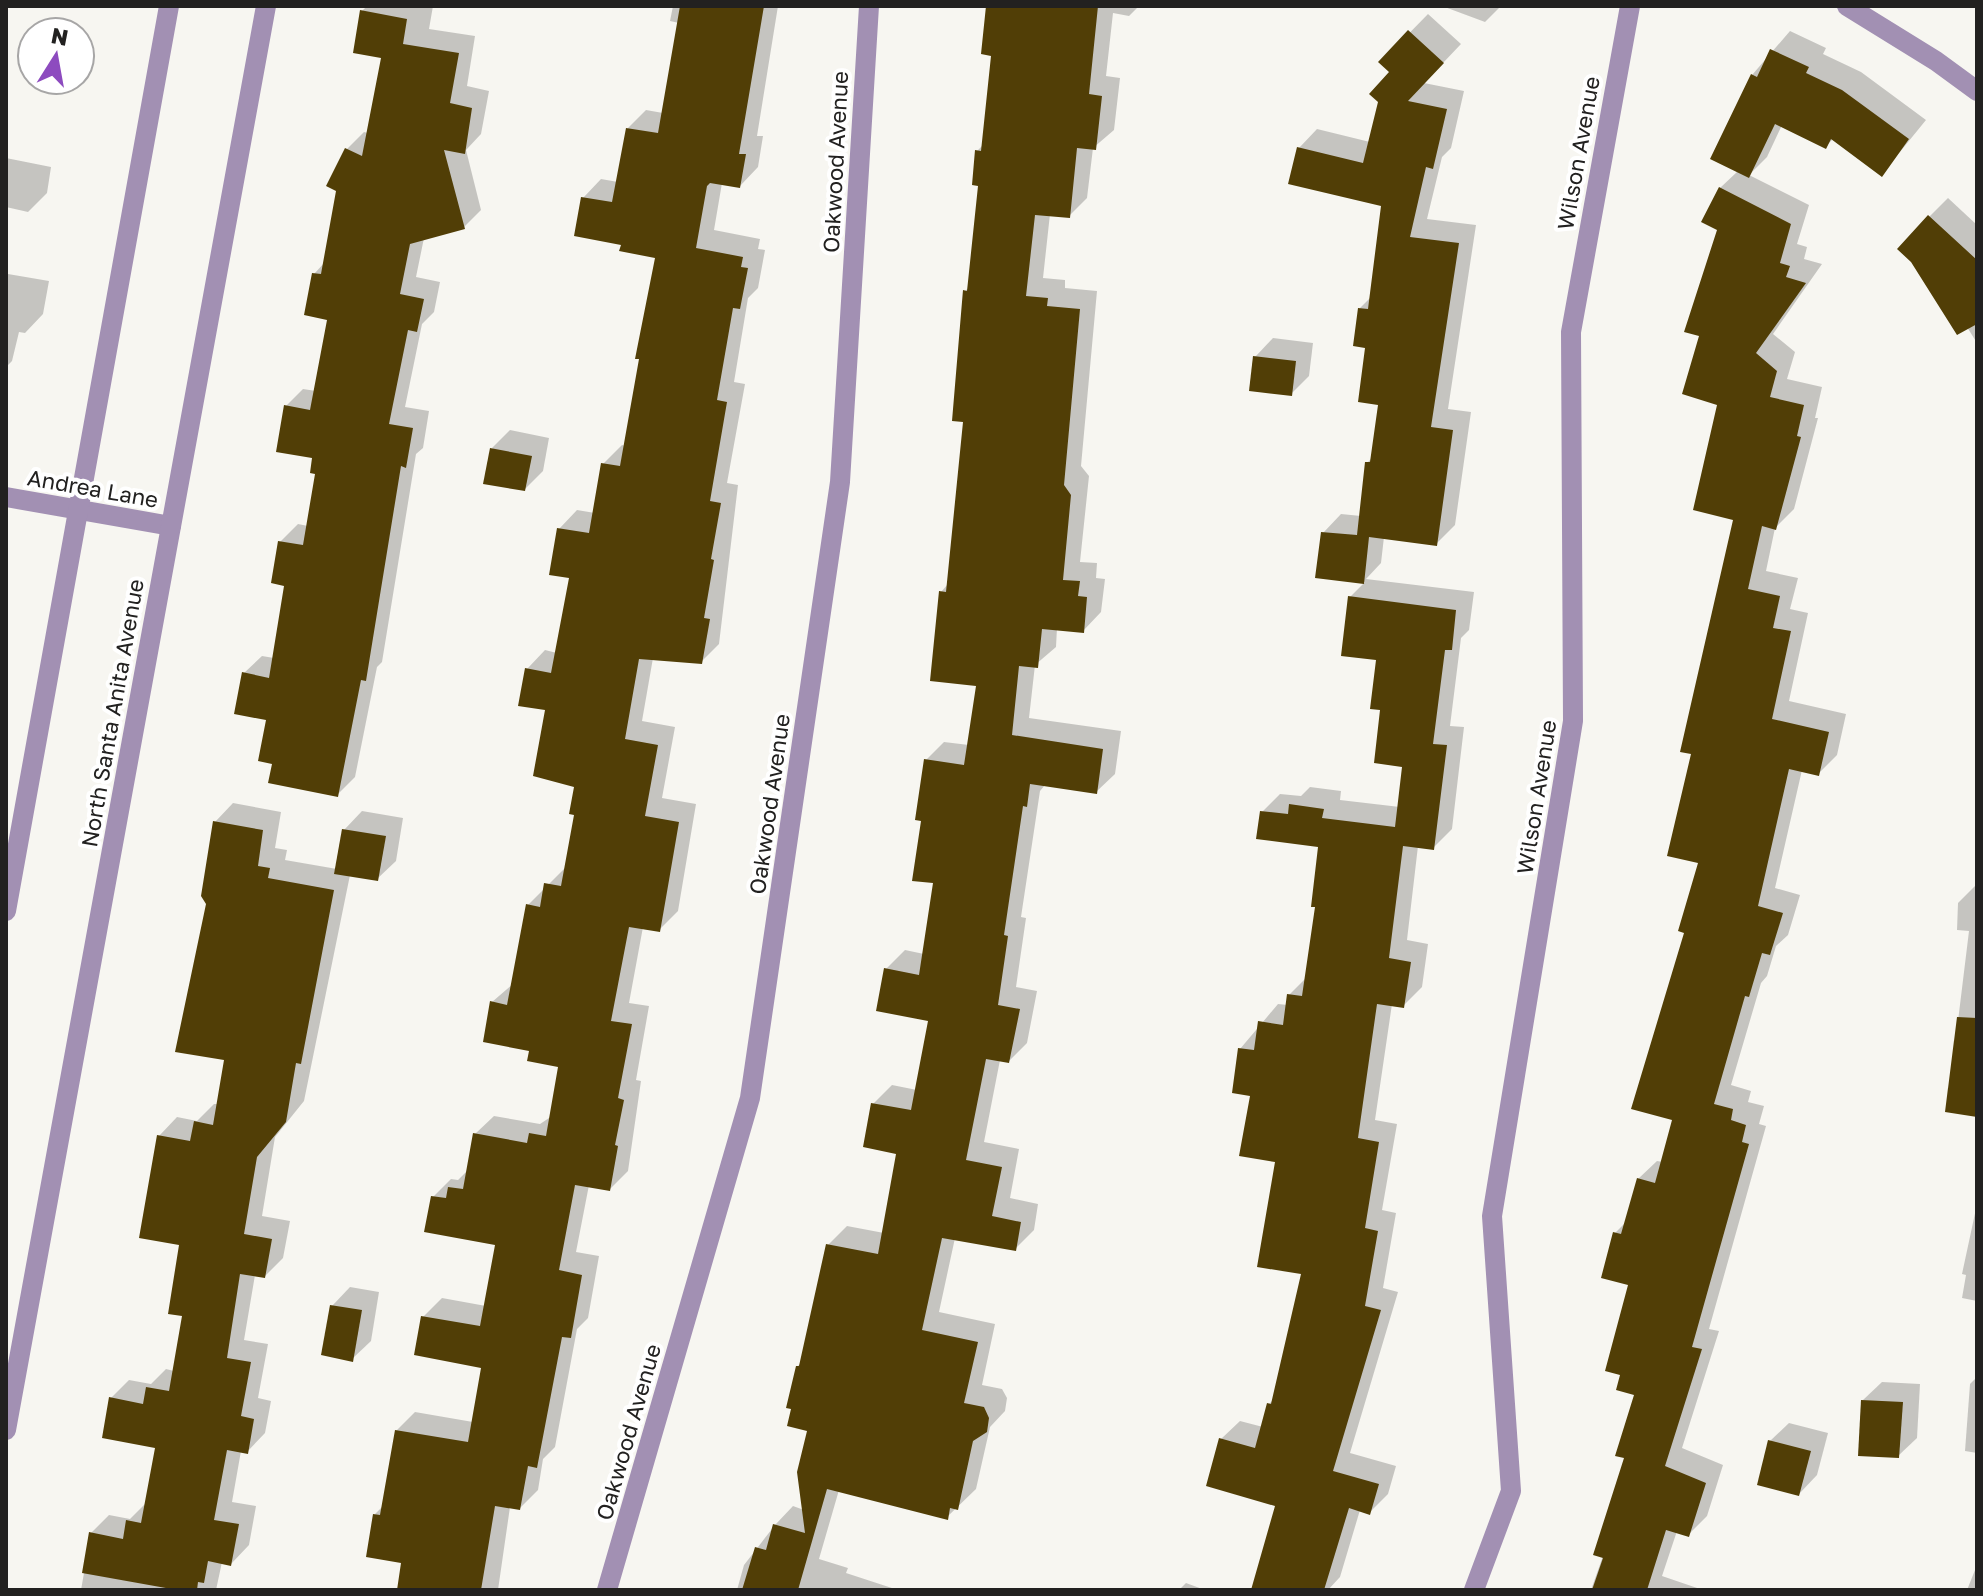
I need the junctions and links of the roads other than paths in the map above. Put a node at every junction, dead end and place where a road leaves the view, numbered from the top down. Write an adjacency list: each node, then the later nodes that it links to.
1 (169, 6): 8 (street)
2 (266, 6): 9 (street, North Santa Anita Avenue)
3 (869, 6): 12 (street, Oakwood Avenue)
4 (1630, 6): 13 (street, Wilson Avenue)
5 (1847, 6): 6 (street)
6 (1977, 91)
7 (6, 497): 8 (street, Andrea Lane)
8 (78, 510): 9 (street, Andrea Lane); 10 (street)
9 (171, 526): 11 (street, North Santa Anita Avenue)
10 (6, 911)
11 (6, 1430)
12 (607, 1590)
13 (1474, 1590)

